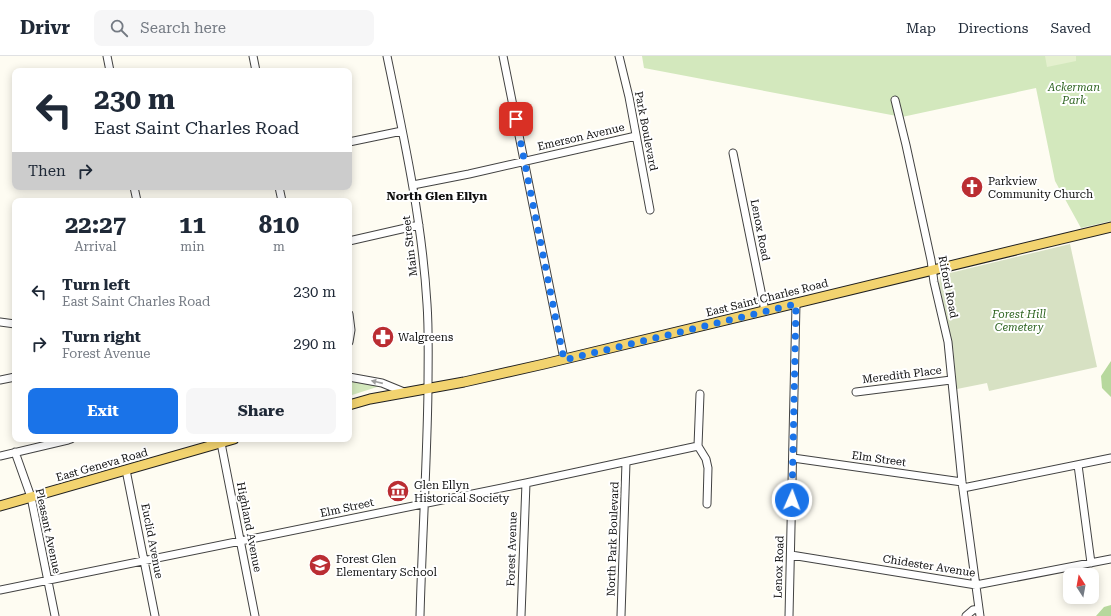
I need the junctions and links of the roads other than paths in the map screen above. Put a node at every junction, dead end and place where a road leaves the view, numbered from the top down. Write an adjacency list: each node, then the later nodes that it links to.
1 (107, 56): 6 (street)
2 (253, 56): 7 (street)
3 (387, 56): 9 (street, Main Street)
4 (503, 56): 13 (street)
5 (619, 56): 10 (street, Park Boulevard)
6 (109, 68)
7 (255, 68)
8 (895, 100): 19 (street, Riford Road)
9 (402, 131): 11 (street); 14 (street, Main Street)
10 (636, 136): 13 (street, Emerson Avenue); 15 (street, Park Boulevard)
11 (352, 141)
12 (733, 153): 21 (street, Lenox Road)
13 (525, 161): 14 (street, Emerson Avenue); 24 (street)
14 (413, 185): 16 (street, Main Street)
15 (650, 210)
16 (419, 225): 18 (street); 29 (street, Main Street)
17 (1111, 228): 19 (main road, East Saint Charles Road)
18 (352, 240)
19 (933, 270): 20 (main road, East Saint Charles Road); 28 (street, Riford Road)
20 (796, 304): 21 (main road, East Saint Charles Road); 40 (street, Lenox Road)
21 (765, 311): 24 (main road, East Saint Charles Road)
22 (0, 322): 23 (street)
23 (12, 324)
24 (564, 360): 29 (main road, East Saint Charles Road)
25 (12, 378): 27 (street)
26 (352, 378): 30 (street, one-way to 26)
27 (0, 380)
28 (951, 380): 31 (street, Meredith Place); 46 (street, Riford Road)
29 (428, 389): 30 (main road); 48 (street, Main Street)
30 (404, 392): 33 (main road)
31 (856, 392)
32 (700, 394): 37 (street)
33 (352, 404)
34 (59, 442): 38 (street)
35 (224, 442): 36 (main road, East Geneva Road)
36 (221, 443): 44 (main road, East Geneva Road); 51 (street, Highland Avenue)
37 (698, 446): 42 (street, Elm Street); 49 (street)
38 (15, 452): 39 (street); 47 (street, Pleasant Avenue)
39 (0, 456)
40 (793, 458): 46 (street, Elm Street); 52 (street, Lenox Road)
41 (1111, 458): 43 (street, Elm Street)
42 (626, 462): 45 (street, Elm Street); 65 (street, North Park Boulevard)
43 (1078, 465): 46 (street, Elm Street); 55 (street)
44 (126, 470): 47 (main road, East Geneva Road); 53 (street, Euclid Avenue)
45 (526, 483): 48 (street, Elm Street); 64 (street, Forest Avenue)
46 (963, 485): 57 (street, Riford Road)
47 (31, 497): 50 (main road, East Geneva Road); 56 (street, Pleasant Avenue)
48 (425, 503): 51 (street, Elm Street); 63 (street, Main Street)
49 (707, 504)
50 (0, 506)
51 (240, 541): 53 (street, Elm Street); 62 (street, Highland Avenue)
52 (791, 555): 57 (street, Chidester Avenue); 66 (street, Lenox Road)
53 (144, 560): 56 (street, Elm Street); 61 (street, Euclid Avenue)
54 (1111, 560): 55 (street, Chidester Avenue)
55 (1091, 563): 57 (street, Chidester Avenue)
56 (47, 580): 58 (street, Elm Street); 60 (street, Pleasant Avenue)
57 (976, 585): 59 (street)
58 (0, 590)
59 (979, 613): 67 (street)
60 (55, 616)
61 (155, 616)
62 (255, 616)
63 (420, 616)
64 (521, 616)
65 (621, 616)
66 (789, 616)
67 (966, 616)

